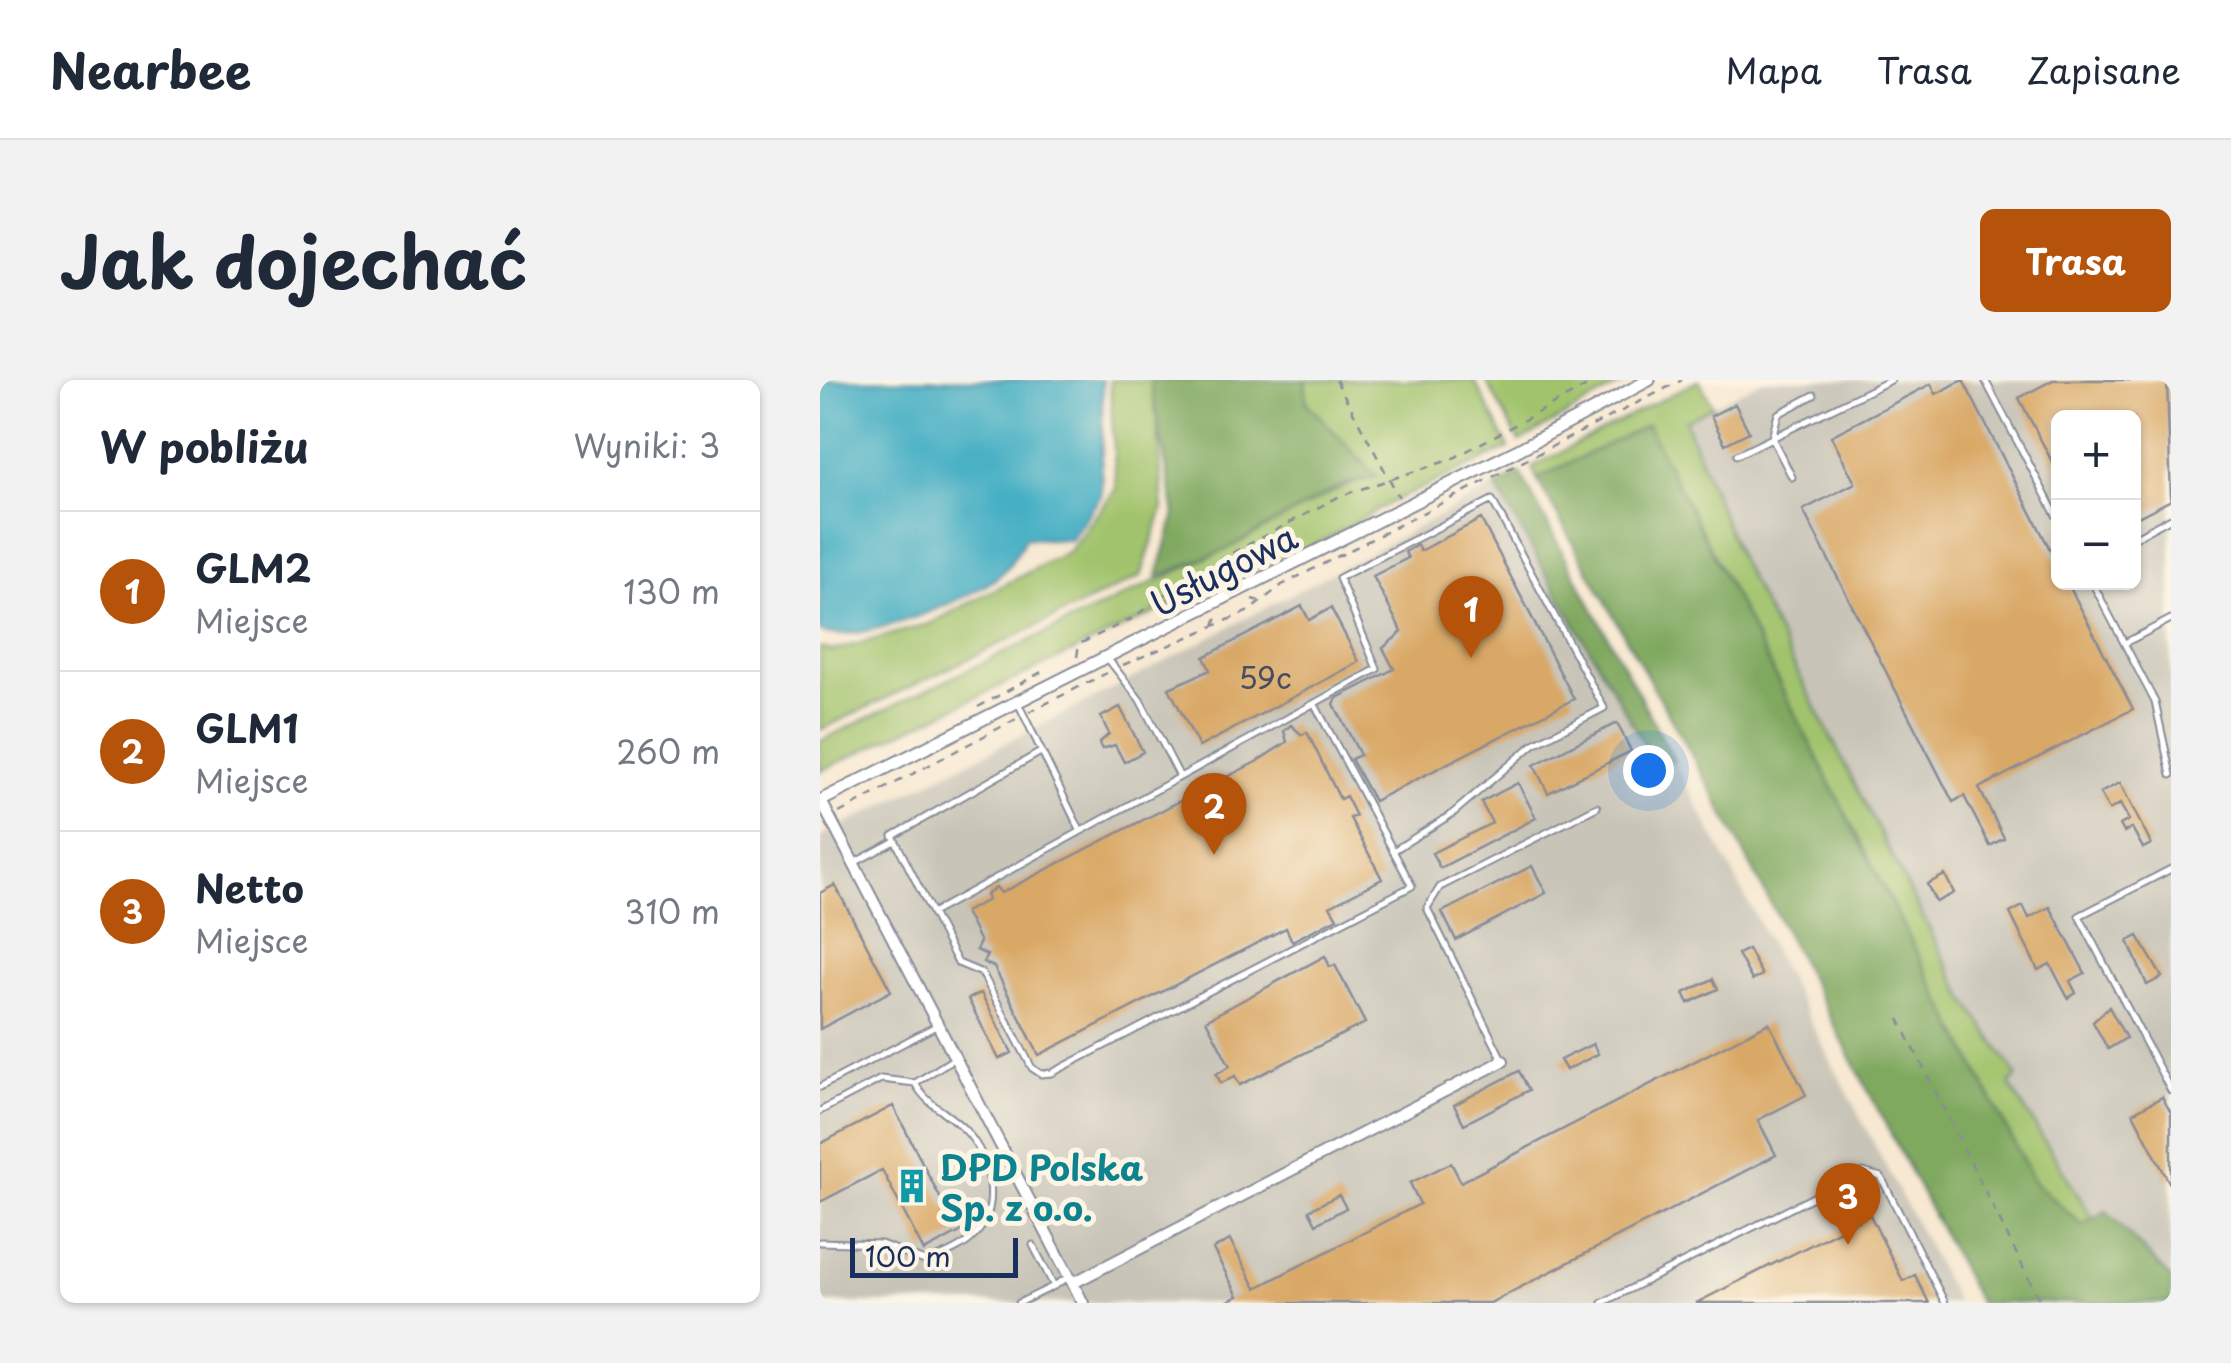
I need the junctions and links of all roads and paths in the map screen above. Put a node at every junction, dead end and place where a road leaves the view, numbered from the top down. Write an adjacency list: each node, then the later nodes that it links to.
1 (1336, 380): 11 (path)
2 (1598, 380): 11 (path)
3 (1649, 380): 13 (street, Usługowa)
4 (1682, 380): 18 (path)
5 (1892, 380): 8 (lane)
6 (1985, 380): 12 (lane)
7 (1814, 395): 8 (lane)
8 (1772, 438): 9 (lane); 10 (lane)
9 (1737, 455)
10 (1792, 478)
11 (1390, 479): 13 (path); 25 (path)
12 (2051, 506)
13 (1404, 508): 23 (street, Usługowa)
14 (2171, 518): 15 (lane)
15 (2141, 534)
16 (2096, 590): 22 (lane)
17 (1252, 599): 18 (path)
18 (1260, 602): 21 (path)
19 (1216, 617): 21 (path)
20 (2171, 620): 22 (lane)
21 (1214, 628): 23 (path)
22 (2124, 644): 31 (lane)
23 (1111, 664): 25 (street, Usługowa); 28 (path); 30 (lane)
24 (1045, 670): 27 (path)
25 (1073, 675): 28 (street, Usługowa)
26 (1315, 705): 30 (lane); 37 (lane); 37 (lane)
27 (978, 707)
28 (1021, 709): 29 (lane); 32 (street, Usługowa); 34 (path)
29 (1039, 753): 35 (lane); 36 (lane)
30 (1179, 775): 35 (lane)
31 (2171, 775)
32 (821, 801): 34 (street)
33 (1597, 807): 44 (lane)
34 (830, 818): 38 (street)
35 (1080, 830): 40 (lane)
36 (895, 841): 38 (lane); 40 (lane)
37 (1393, 851): 40 (lane)
38 (854, 863): 42 (street)
39 (2171, 870): 47 (lane)
40 (932, 913)
41 (1898, 1020): 57 (path)
42 (938, 1025): 43 (street); 46 (lane)
43 (956, 1058): 45 (lane); 51 (street)
44 (1502, 1061): 51 (street)
45 (915, 1083): 48 (lane); 49 (lane)
46 (820, 1087)
47 (2171, 1091)
48 (820, 1111)
49 (820, 1242)
50 (1033, 1245): 52 (lane)
51 (1071, 1280): 52 (lane); 54 (street)
52 (1054, 1286): 53 (lane)
53 (1020, 1303)
54 (1083, 1303)
55 (1602, 1303): 56 (lane)
56 (1945, 1303)
57 (2041, 1303)

